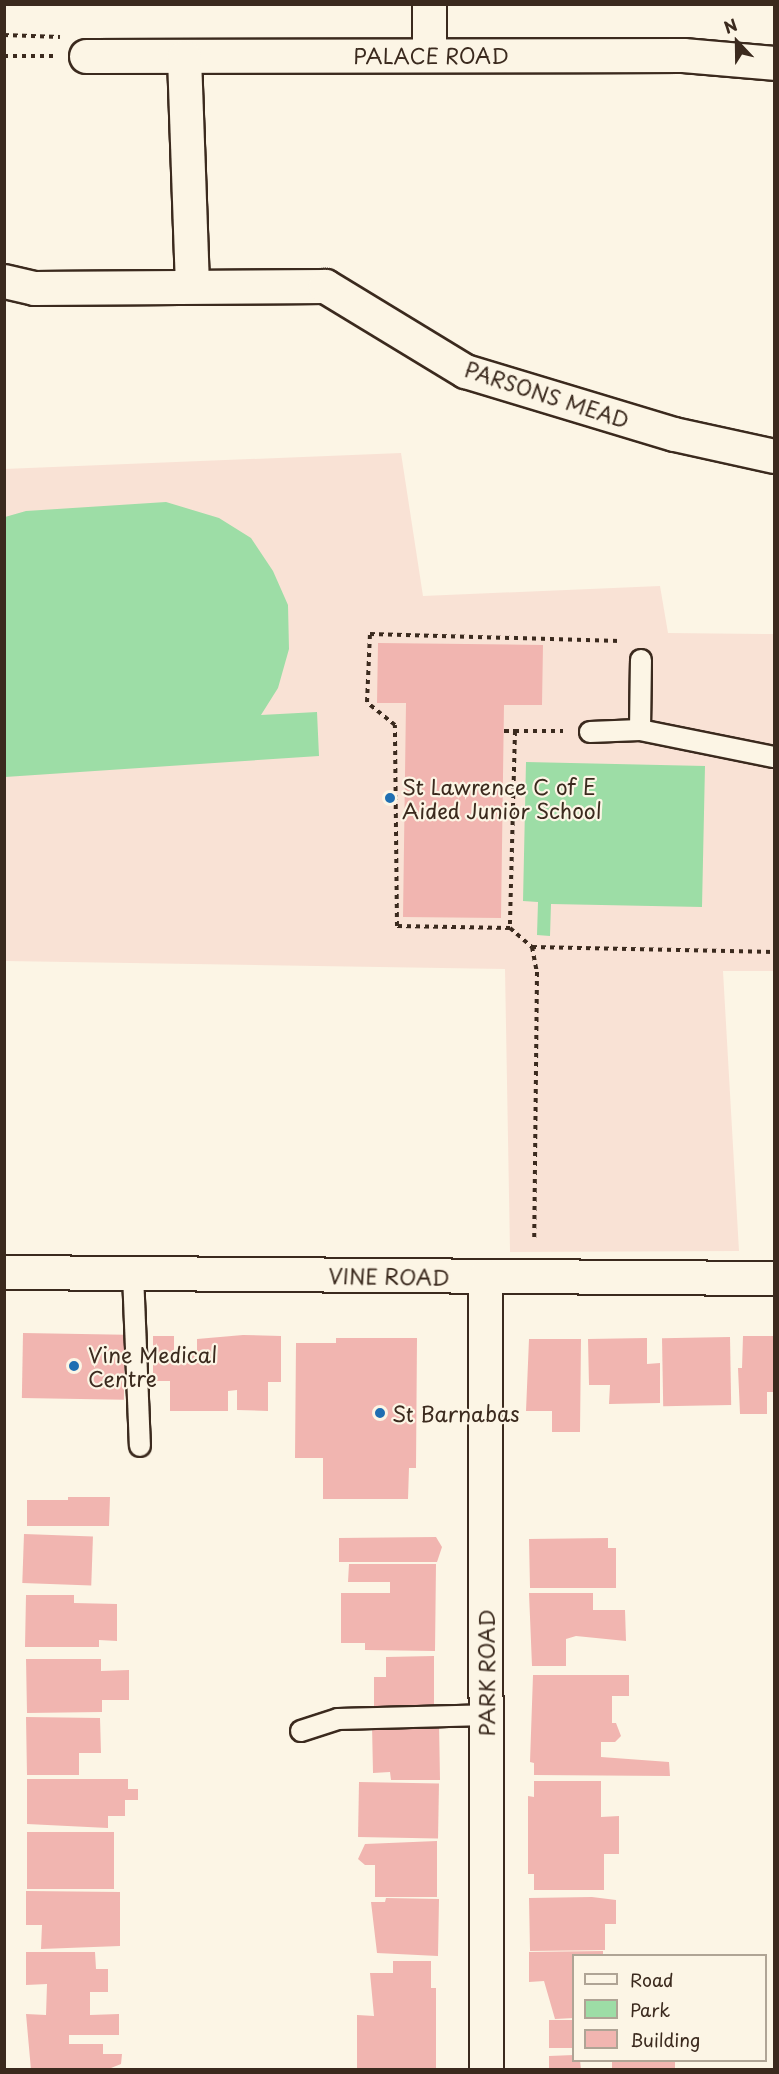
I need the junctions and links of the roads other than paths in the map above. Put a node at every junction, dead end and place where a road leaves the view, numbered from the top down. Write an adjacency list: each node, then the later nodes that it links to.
1 (429, 4): 2 (street)
2 (429, 54): 4 (street, PALACE ROAD); 5 (street, PALACE ROAD)
3 (86, 56): 4 (street, PALACE ROAD)
4 (184, 57): 7 (street)
5 (774, 63)
6 (4, 281): 7 (street, PARSONS MEAD)
7 (192, 285): 8 (street, PARSONS MEAD)
8 (774, 456)
9 (641, 660): 10 (lane)
10 (640, 730): 11 (lane); 12 (lane)
11 (590, 732)
12 (774, 757)
13 (4, 1272): 14 (street, VINE ROAD)
14 (134, 1274): 15 (street, VINE ROAD); 17 (lane)
15 (485, 1277): 16 (street, VINE ROAD); 18 (street, PARK ROAD)
16 (774, 1278)
17 (140, 1446)
18 (486, 1715): 19 (lane); 20 (street, PARK ROAD)
19 (301, 1731)
20 (486, 2070)

